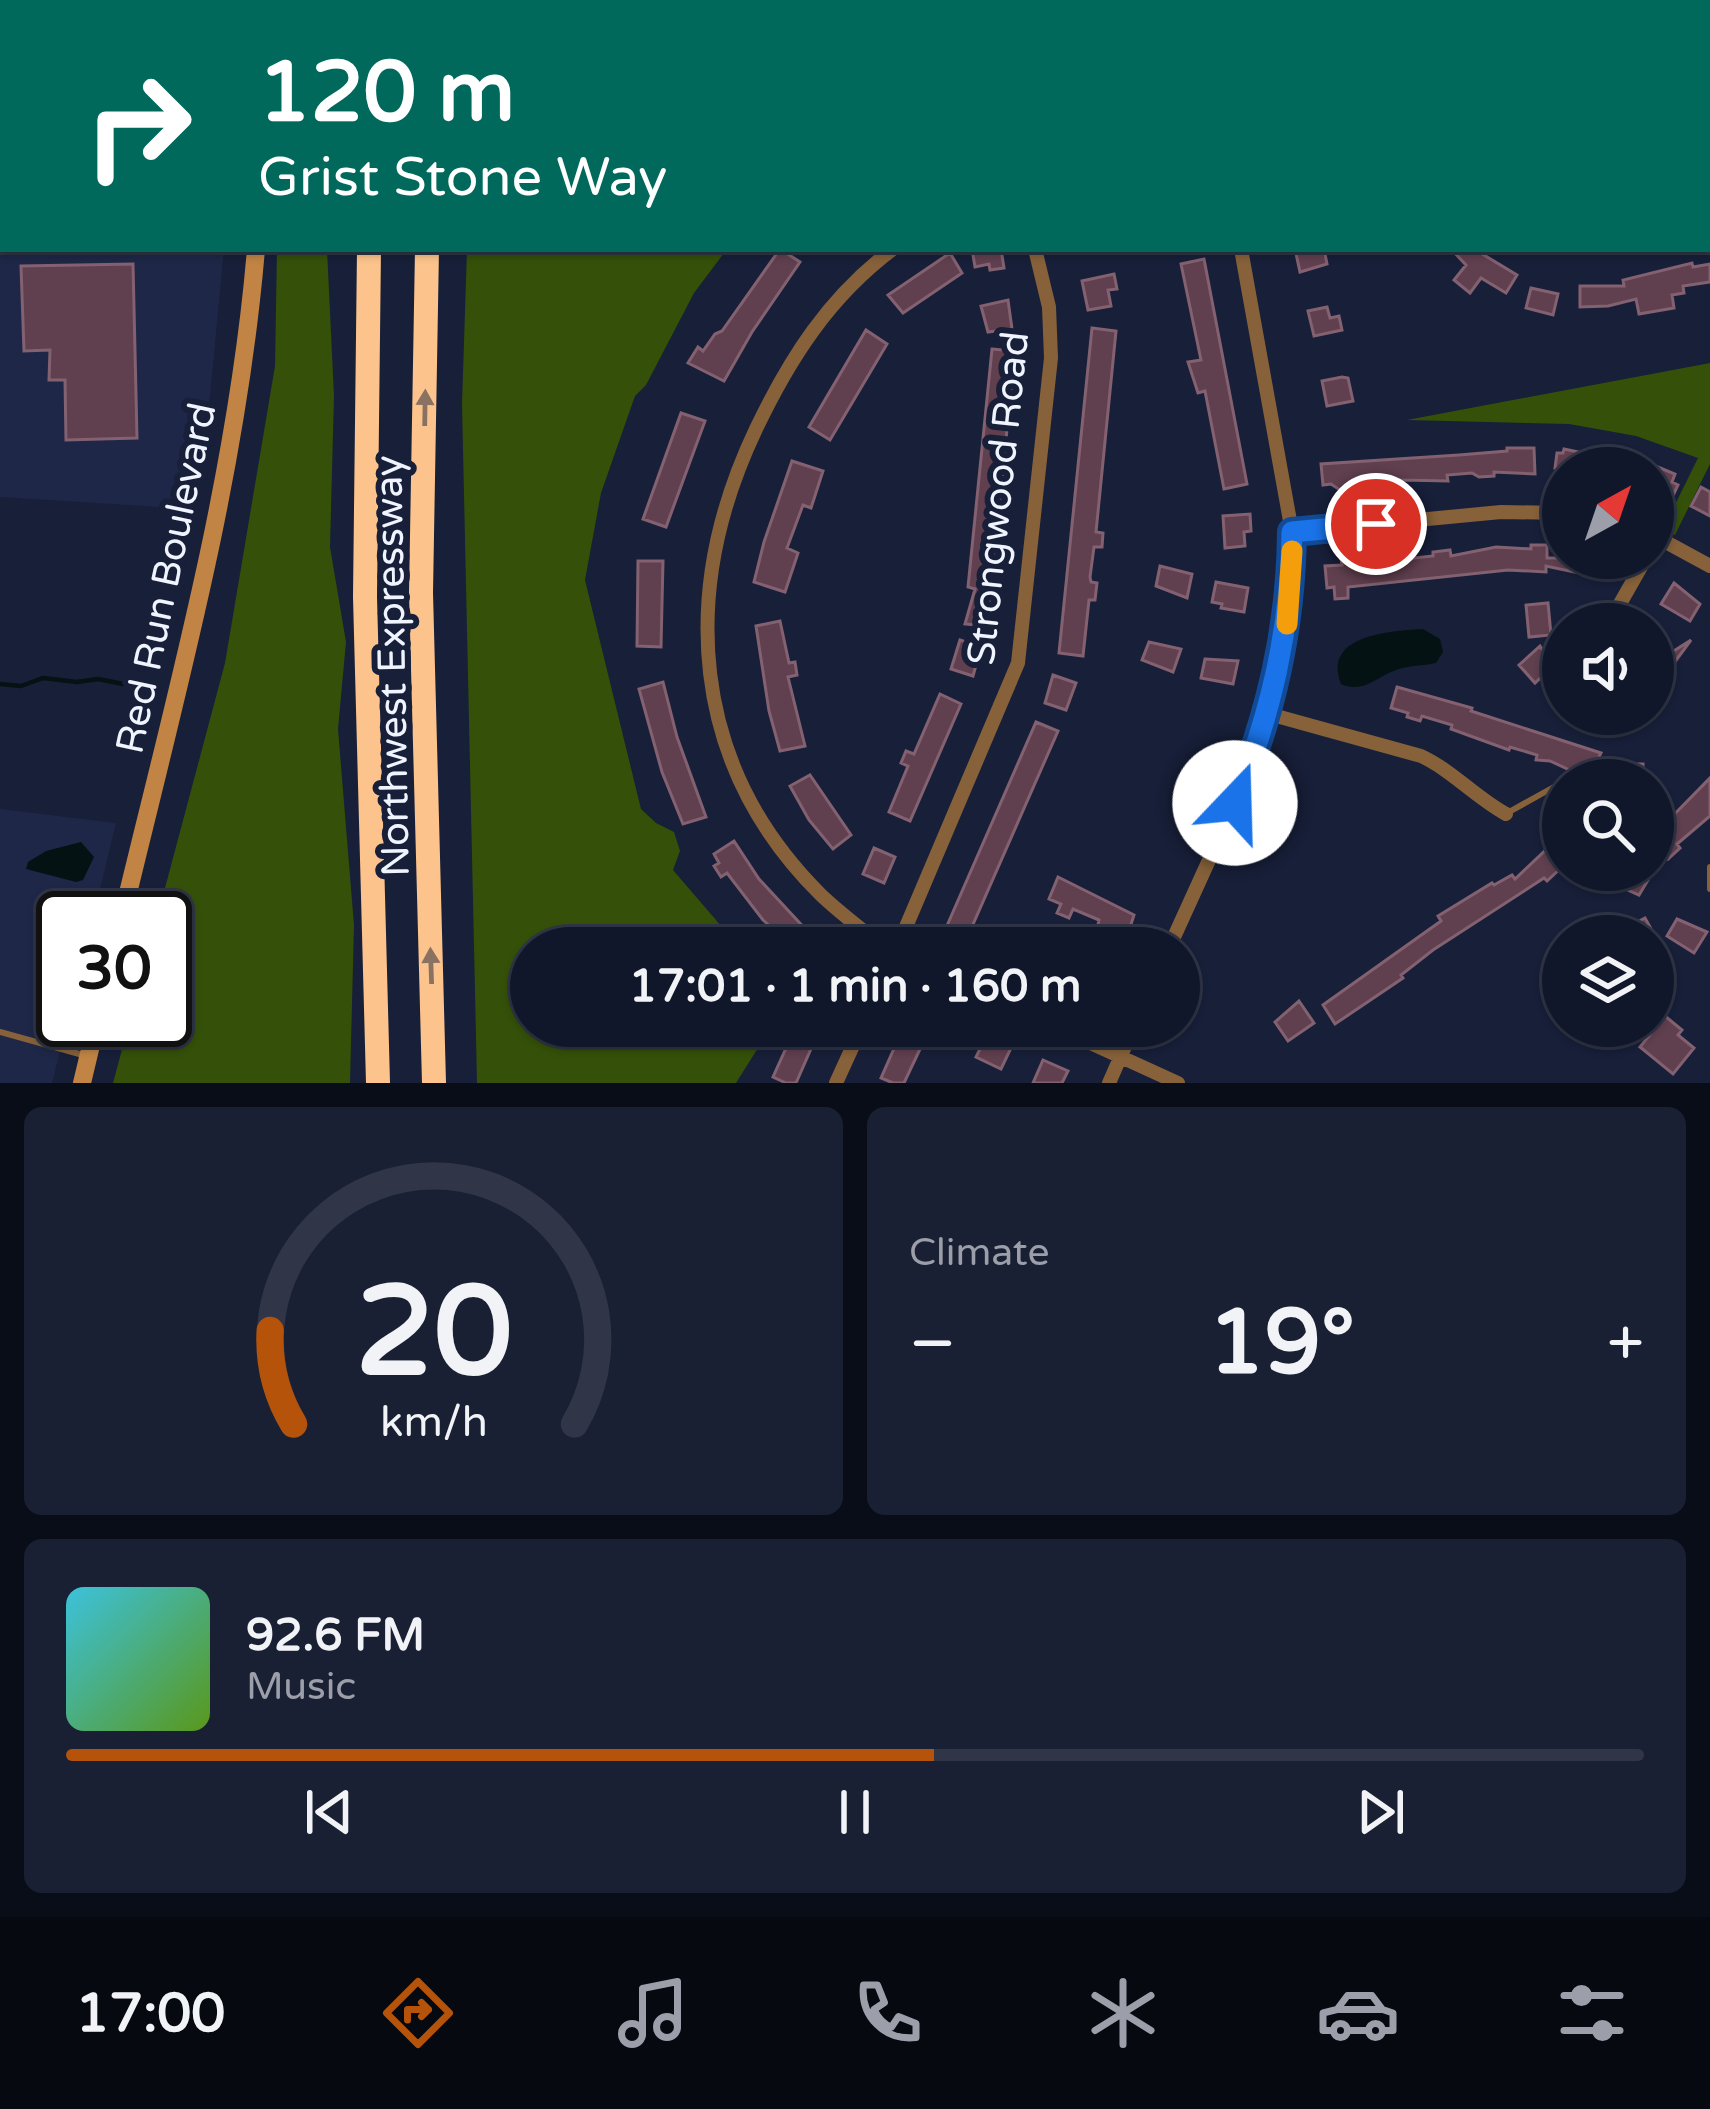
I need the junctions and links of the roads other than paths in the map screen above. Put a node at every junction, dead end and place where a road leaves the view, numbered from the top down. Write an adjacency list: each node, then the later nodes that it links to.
1 (256, 252): 16 (main road, Red Run Boulevard)
2 (369, 252): 28 (highway, Northwest Expressway)
3 (427, 252): 29 (highway, Northwest Expressway, one-way to 3)
4 (889, 252): 17 (street)
5 (1036, 252): 18 (street, Strongwood Road)
6 (1242, 252): 8 (street)
7 (1542, 513): 8 (street)
8 (1292, 532): 11 (street)
9 (1674, 548): 10 (street)
10 (1710, 566)
11 (1269, 714): 13 (street); 19 (street)
12 (1542, 793): 13 (lane)
13 (1506, 814)
14 (1710, 867): 15 (lane)
15 (1710, 889)
16 (129, 891)
17 (860, 927)
18 (906, 927)
19 (1179, 927)
20 (0, 1032): 26 (lane)
21 (90, 1047): 26 (main road)
22 (852, 1047): 30 (street)
23 (1100, 1047): 25 (street)
24 (1124, 1047): 25 (street)
25 (1120, 1056): 31 (street); 32 (street)
26 (88, 1057): 27 (main road)
27 (82, 1083)
28 (378, 1083)
29 (434, 1083)
30 (836, 1083)
31 (1109, 1083)
32 (1178, 1083)

